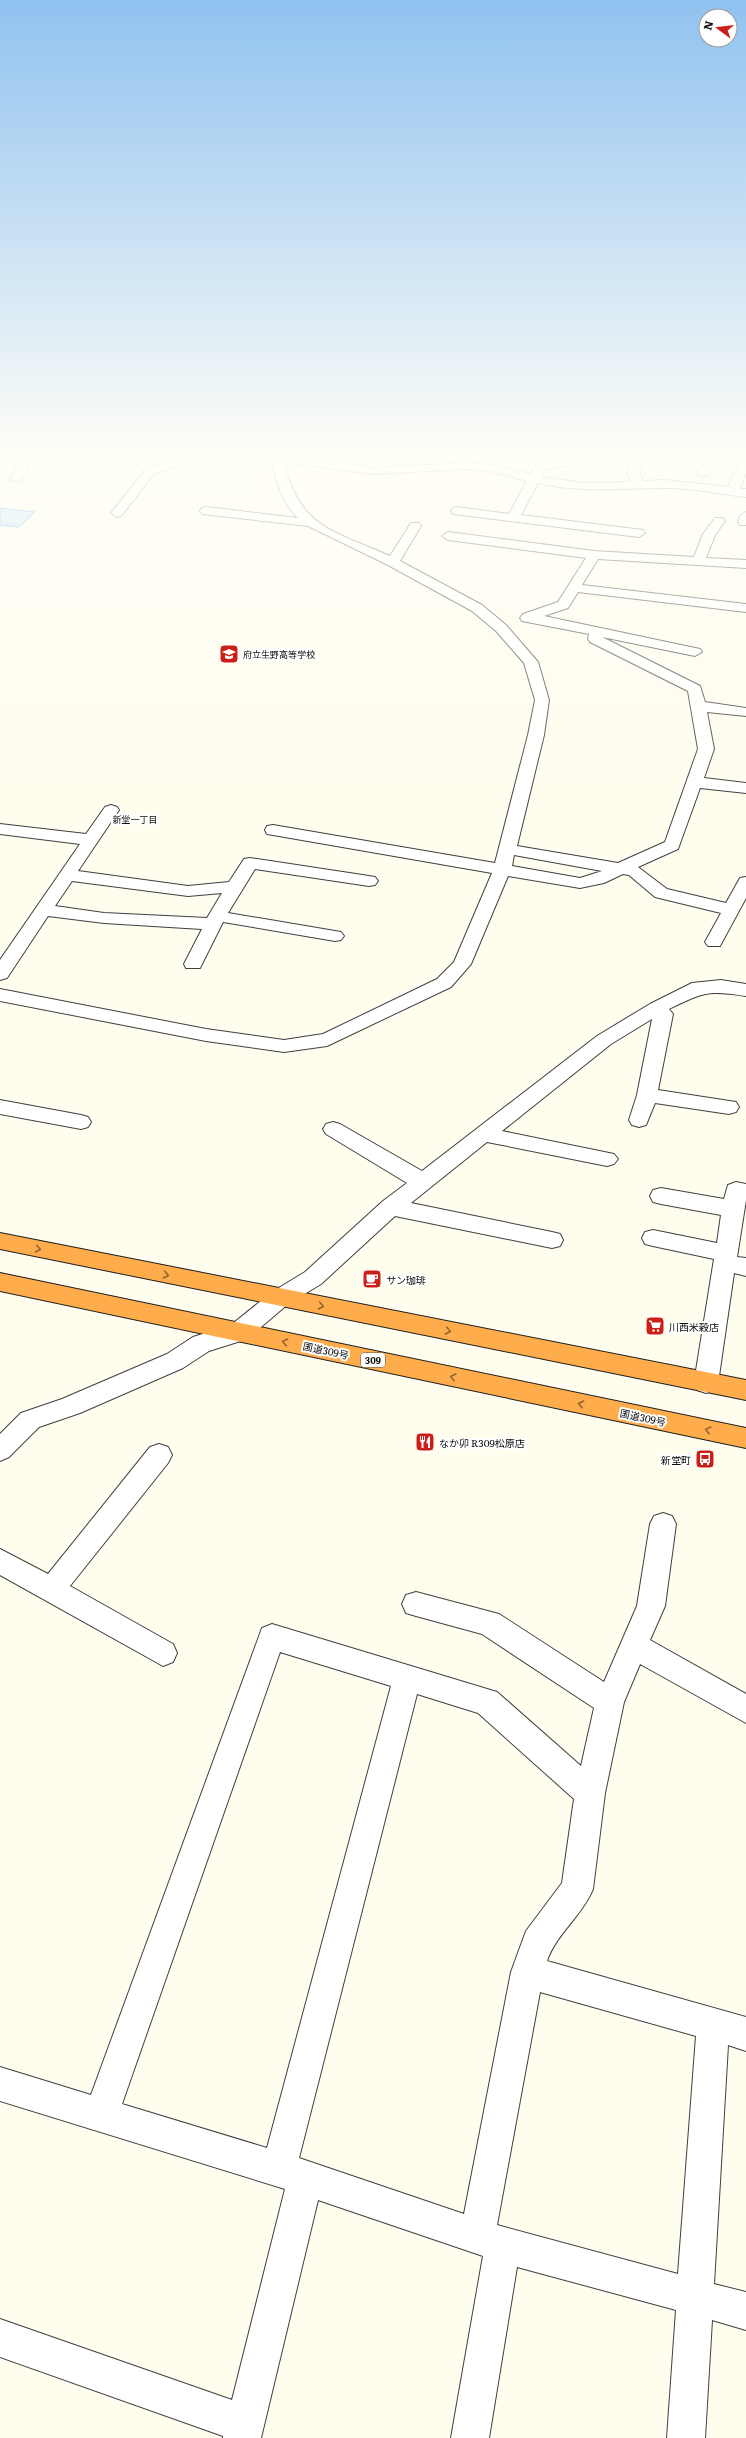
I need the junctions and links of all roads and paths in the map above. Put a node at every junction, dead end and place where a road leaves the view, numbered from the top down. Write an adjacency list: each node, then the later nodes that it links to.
1 (407, 570): 6 (street)
2 (586, 570): 3 (street)
3 (576, 588): 4 (street); 5 (street)
4 (746, 608)
5 (528, 617): 6 (street); 7 (street)
6 (501, 628): 17 (street)
7 (598, 632): 8 (street); 9 (street)
8 (695, 652)
9 (698, 706): 10 (street); 11 (street)
10 (746, 712)
11 (694, 782): 12 (street); 18 (street)
12 (746, 788)
13 (111, 810): 16 (street)
14 (0, 829): 16 (street)
15 (273, 830): 19 (street)
16 (91, 840): 20 (street)
17 (507, 849): 18 (street); 19 (street)
18 (622, 868): 19 (street); 25 (street)
19 (502, 870): 32 (street)
20 (68, 875): 23 (street); 24 (street)
21 (369, 882): 23 (street)
22 (746, 882): 25 (street)
23 (235, 887): 26 (street)
24 (44, 910): 26 (street); 30 (street)
25 (731, 910): 28 (street)
26 (215, 920): 27 (street); 29 (street)
27 (335, 936)
28 (714, 942)
29 (193, 964)
30 (0, 974)
31 (746, 990): 33 (street)
32 (0, 995)
33 (657, 1008): 34 (street); 40 (street)
34 (647, 1095): 36 (street); 37 (street)
35 (0, 1107): 38 (street)
36 (729, 1107)
37 (639, 1120)
38 (81, 1122)
39 (333, 1129): 42 (street)
40 (482, 1134): 41 (street); 42 (street)
41 (607, 1159)
42 (423, 1182): 45 (street)
43 (661, 1196): 44 (street)
44 (739, 1201): 49 (street)
45 (391, 1207): 47 (street); 51 (street)
46 (653, 1238): 49 (street)
47 (552, 1240)
48 (0, 1241): 51 (highway, one-way to 51)
49 (732, 1261): 53 (street)
50 (0, 1282): 52 (highway, 国道309号 / 309)
51 (280, 1298): 52 (street); 53 (highway, one-way to 53)
52 (239, 1332): 55 (highway, 国道309号 / 309, one-way to 52); 56 (street)
53 (706, 1383): 54 (highway)
54 (746, 1390)
55 (746, 1438)
56 (0, 1450)
57 (159, 1455): 60 (street)
58 (663, 1524): 62 (street)
59 (0, 1561): 60 (street)
60 (51, 1590): 63 (street)
61 (416, 1604): 65 (street)
62 (634, 1646): 65 (street); 66 (street)
63 (163, 1653)
64 (407, 1678): 67 (street); 72 (street); 73 (street)
65 (610, 1702): 67 (street)
66 (746, 1709)
67 (590, 1793): 68 (street)
68 (527, 1972): 69 (street); 74 (street)
69 (713, 2024): 70 (street); 75 (street)
70 (746, 2034)
71 (0, 2084): 72 (street)
72 (101, 2114): 73 (street)
73 (293, 2174): 74 (street); 78 (street)
74 (490, 2241): 75 (street); 79 (street)
75 (695, 2296): 76 (street); 80 (street)
76 (746, 2311)
77 (0, 2338): 78 (street)
78 (244, 2431)
79 (470, 2438)
80 (686, 2438)

